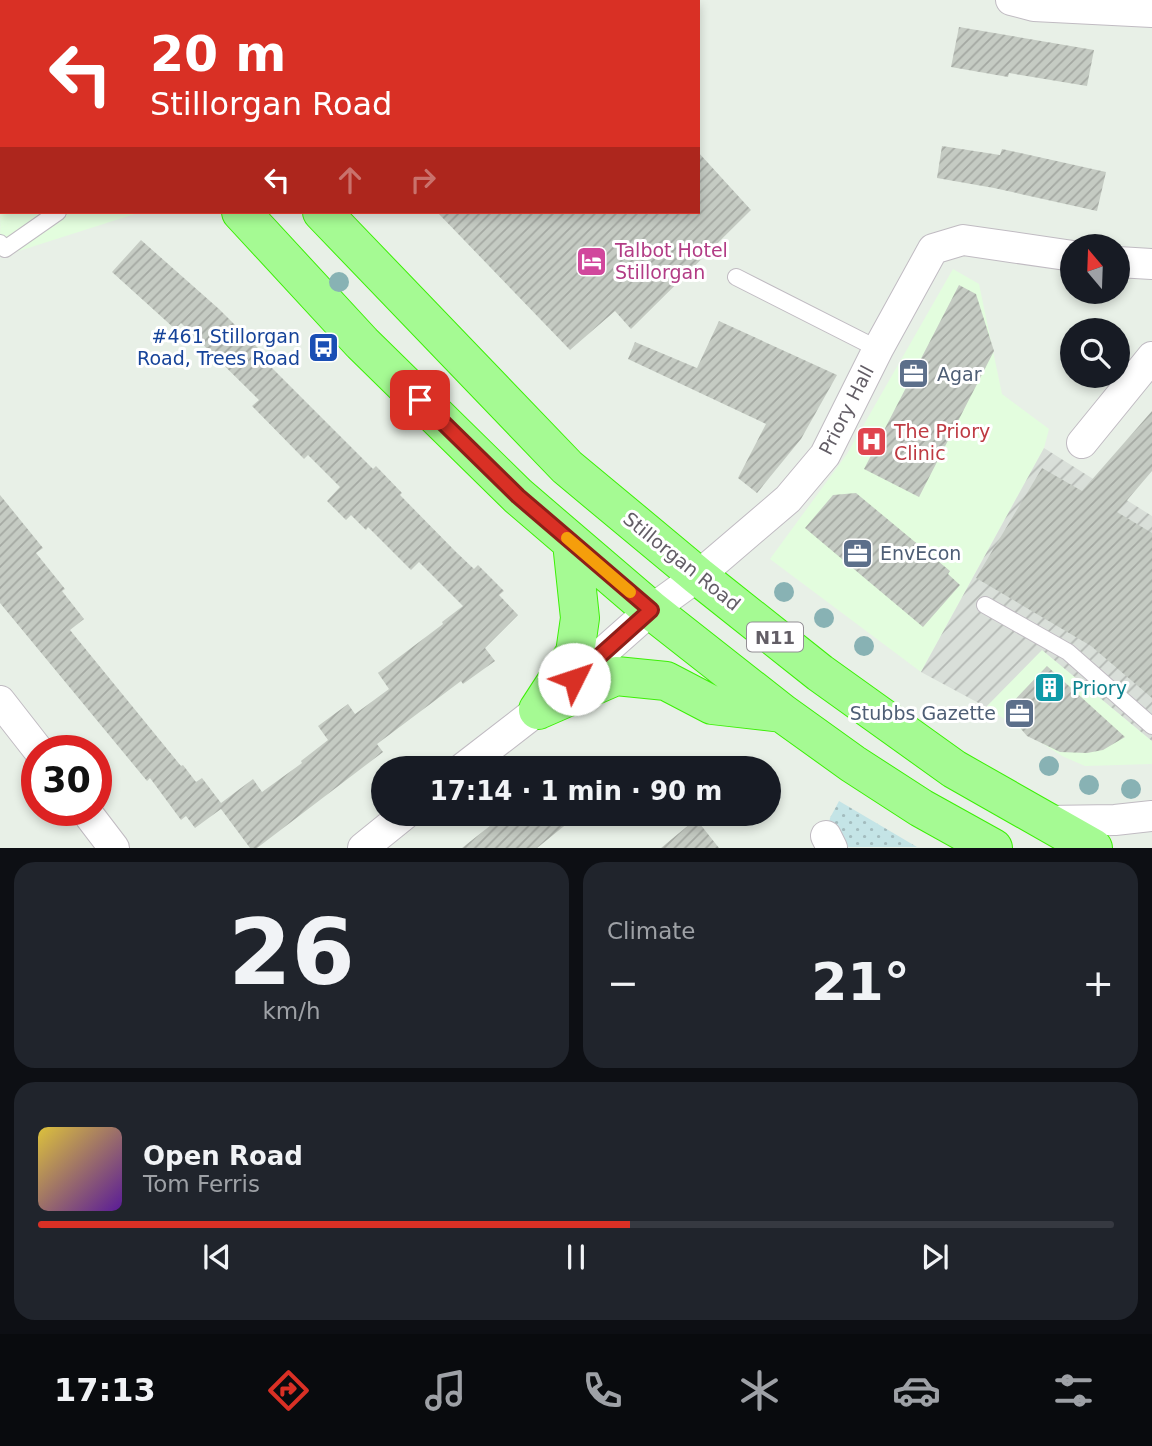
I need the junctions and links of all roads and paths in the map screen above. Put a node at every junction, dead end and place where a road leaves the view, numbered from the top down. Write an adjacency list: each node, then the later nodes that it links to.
1 (1011, 0): 2 (street)
2 (1152, 12)
3 (55, 214): 6 (lane)
4 (243, 214): 14 (highway, N11)
5 (324, 214): 15 (highway, Stillorgan Road / N11)
6 (0, 243)
7 (1060, 254): 11 (street, Priory Hall)
8 (1130, 263): 9 (street)
9 (1152, 264)
10 (736, 277): 11 (lane)
11 (878, 349): 15 (street, Priory Hall)
12 (1152, 357): 13 (street)
13 (1082, 443)
14 (572, 543): 17 (highway, N11); 19 (highway)
15 (698, 576): 17 (street, Priory Hall); 25 (highway, Stillorgan Road / N11)
16 (985, 604): 21 (lane)
17 (651, 610): 19 (street, Priory Hall); 20 (highway, N11)
18 (0, 701): 22 (street)
19 (538, 710): 20 (highway); 23 (street, Priory Hall)
20 (782, 713): 30 (highway, N11)
21 (1152, 726)
22 (27, 735)
23 (479, 756)
24 (1152, 816): 25 (street)
25 (1046, 821): 31 (highway, Stillorgan Road / N11)
26 (97, 826): 28 (street)
27 (390, 826): 29 (street)
28 (114, 848)
29 (363, 848)
30 (993, 848)
31 (1093, 848)

